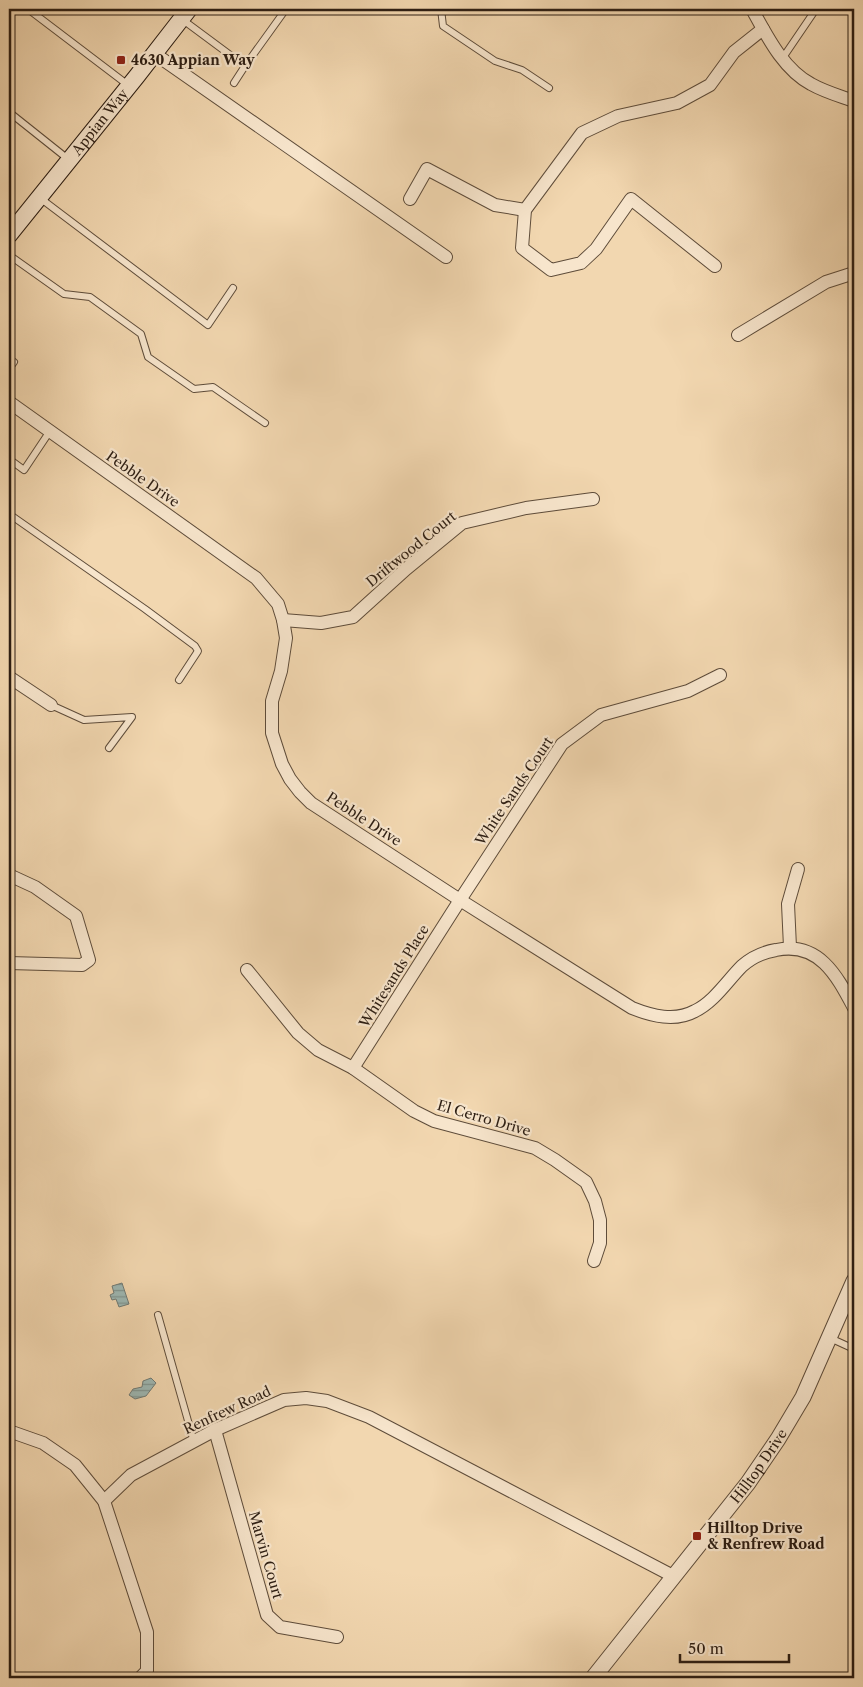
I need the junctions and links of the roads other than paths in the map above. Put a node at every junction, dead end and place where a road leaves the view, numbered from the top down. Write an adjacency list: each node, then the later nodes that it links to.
1 (28, 9): 12 (lane)
2 (286, 9): 10 (lane)
3 (442, 9): 13 (lane)
4 (752, 9): 7 (street)
5 (816, 9): 9 (lane)
6 (185, 12): 8 (main road, Appian Way); 10 (lane)
7 (763, 30): 9 (street); 19 (street)
8 (155, 54): 12 (main road, Appian Way); 22 (street)
9 (782, 59): 14 (street)
10 (245, 66): 11 (lane)
11 (234, 83)
12 (129, 86): 16 (main road, Appian Way)
13 (550, 88)
14 (854, 101)
15 (9, 112): 16 (lane)
16 (69, 160): 17 (main road, Appian Way)
17 (39, 198): 20 (main road, Appian Way); 25 (lane)
18 (410, 199): 19 (street)
19 (525, 210): 23 (street)
20 (10, 232)
21 (9, 255): 30 (lane)
22 (446, 257)
23 (715, 266)
24 (854, 273): 26 (street)
25 (233, 288)
26 (738, 335)
27 (14, 362): 28 (lane)
28 (9, 369)
29 (9, 402): 31 (street, Pebble Drive)
30 (265, 423)
31 (50, 432): 32 (lane); 35 (street, Pebble Drive)
32 (9, 459)
33 (593, 499): 35 (street, Driftwood Court)
34 (9, 514): 38 (lane)
35 (283, 620): 43 (street, Pebble Drive)
36 (720, 675): 43 (street, White Sands Court)
37 (9, 677): 39 (street)
38 (179, 680)
39 (51, 705): 40 (lane)
40 (109, 748)
41 (798, 869): 44 (street)
42 (9, 875): 45 (street)
43 (460, 900): 44 (street, Pebble Drive); 48 (street, Whitesands Place)
44 (790, 947): 47 (street)
45 (9, 962)
46 (247, 970): 48 (street, El Cerro Drive)
47 (854, 1008)
48 (354, 1068): 49 (street, El Cerro Drive)
49 (594, 1261)
50 (854, 1281): 52 (street, Hilltop Drive)
51 (158, 1314): 56 (lane)
52 (830, 1338): 53 (lane); 58 (street, Hilltop Drive)
53 (854, 1349)
54 (215, 1430): 56 (street, Renfrew Road); 58 (street, Renfrew Road); 59 (street, Marvin Court)
55 (9, 1431): 57 (street)
56 (194, 1442): 57 (street, Renfrew Road)
57 (104, 1501): 60 (street)
58 (674, 1576): 61 (street, Hilltop Drive)
59 (337, 1637)
60 (140, 1678)
61 (593, 1678)

